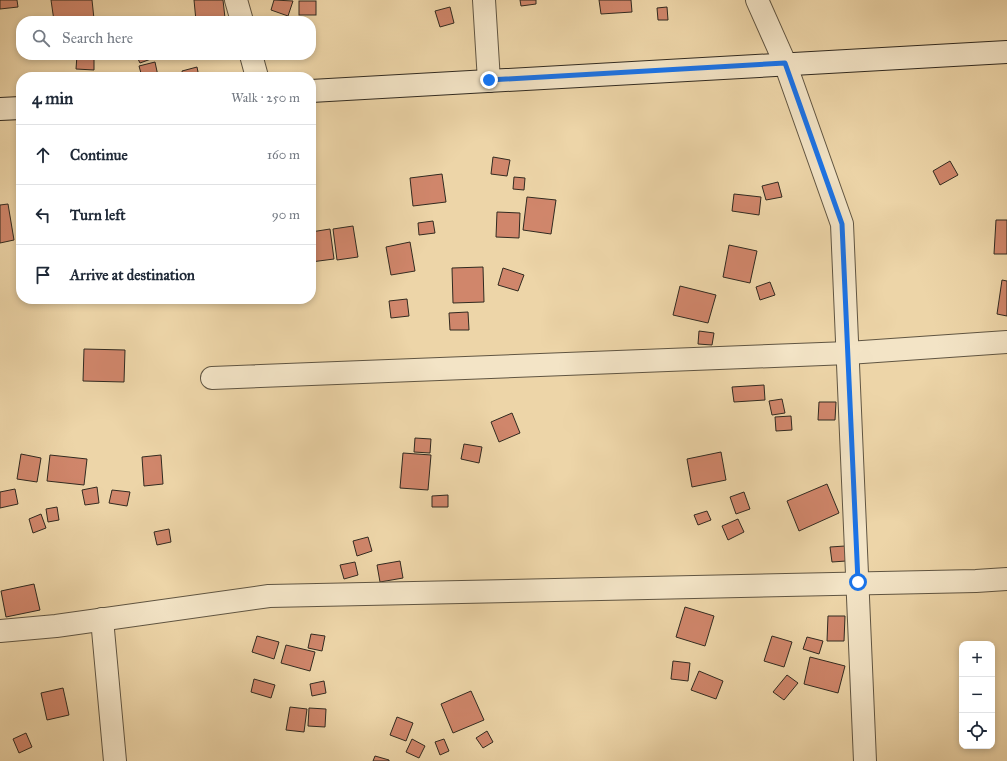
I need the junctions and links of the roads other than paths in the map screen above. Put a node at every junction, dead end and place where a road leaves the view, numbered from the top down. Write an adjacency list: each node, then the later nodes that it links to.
1 (236, 0): 4 (street)
2 (484, 0): 9 (street)
3 (757, 0): 7 (street)
4 (241, 16)
5 (1007, 52): 7 (street)
6 (252, 60): 8 (street)
7 (785, 63): 9 (street); 14 (street)
8 (256, 72)
9 (489, 80): 10 (street)
10 (316, 91)
11 (16, 108): 12 (street)
12 (0, 109)
13 (1007, 342): 14 (street)
14 (848, 353): 15 (street); 17 (street)
15 (212, 378)
16 (1007, 579): 17 (street)
17 (858, 582): 18 (street); 21 (street)
18 (102, 619): 19 (street); 20 (street)
19 (0, 631)
20 (115, 761)
21 (866, 761)

